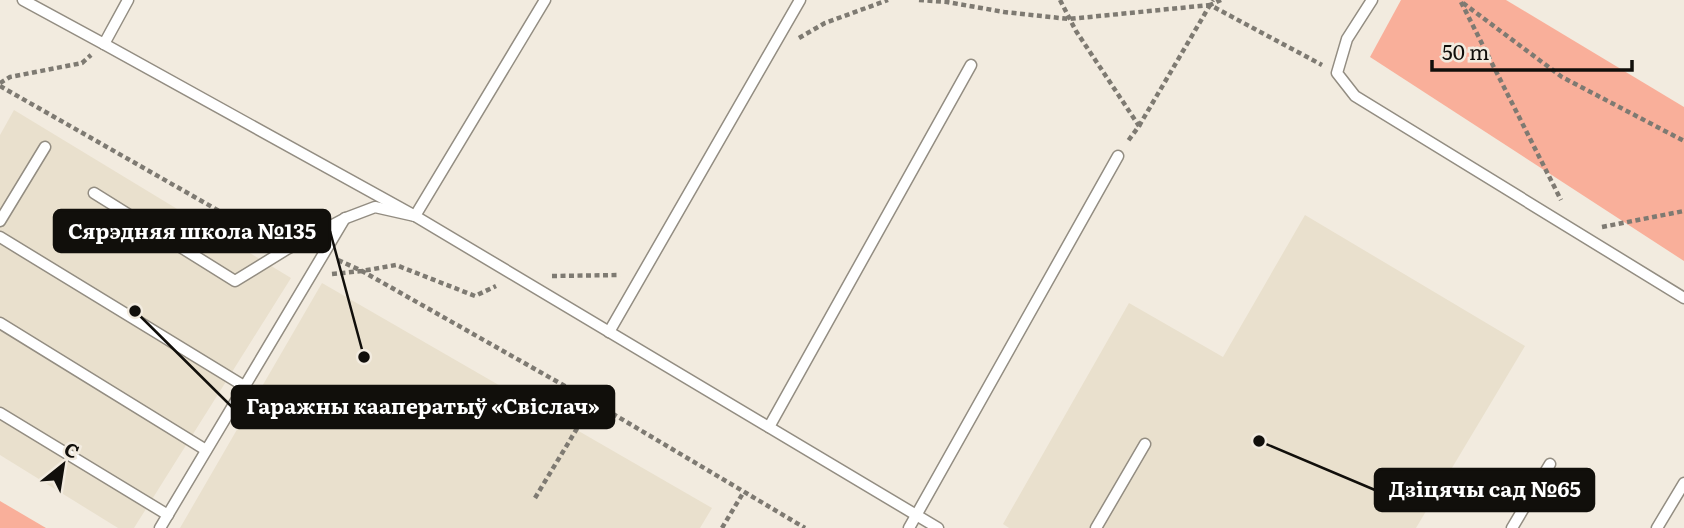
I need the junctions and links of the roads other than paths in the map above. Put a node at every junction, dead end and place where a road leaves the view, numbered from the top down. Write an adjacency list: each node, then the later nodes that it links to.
1 (23, 0): 6 (lane)
2 (128, 0): 6 (lane)
3 (545, 0): 11 (lane)
4 (800, 0): 17 (lane)
5 (1372, 0): 15 (lane)
6 (104, 44): 11 (lane)
7 (971, 65): 20 (lane)
8 (44, 148): 13 (lane)
9 (1118, 156): 26 (lane)
10 (94, 193): 12 (lane)
11 (415, 216): 12 (lane); 17 (lane)
12 (346, 218): 18 (lane)
13 (0, 221)
14 (0, 237): 18 (lane)
15 (1684, 298)
16 (0, 323): 22 (lane)
17 (609, 332): 20 (lane)
18 (244, 386): 22 (lane)
19 (0, 413): 25 (lane)
20 (769, 428): 26 (lane)
21 (1145, 444): 30 (lane)
22 (206, 450): 25 (lane)
23 (1549, 464): 31 (lane)
24 (1684, 483): 32 (lane)
25 (168, 515): 27 (lane)
26 (916, 515): 28 (lane); 29 (lane)
27 (160, 528)
28 (909, 528)
29 (938, 528)
30 (1096, 528)
31 (1512, 528)
32 (1657, 528)

